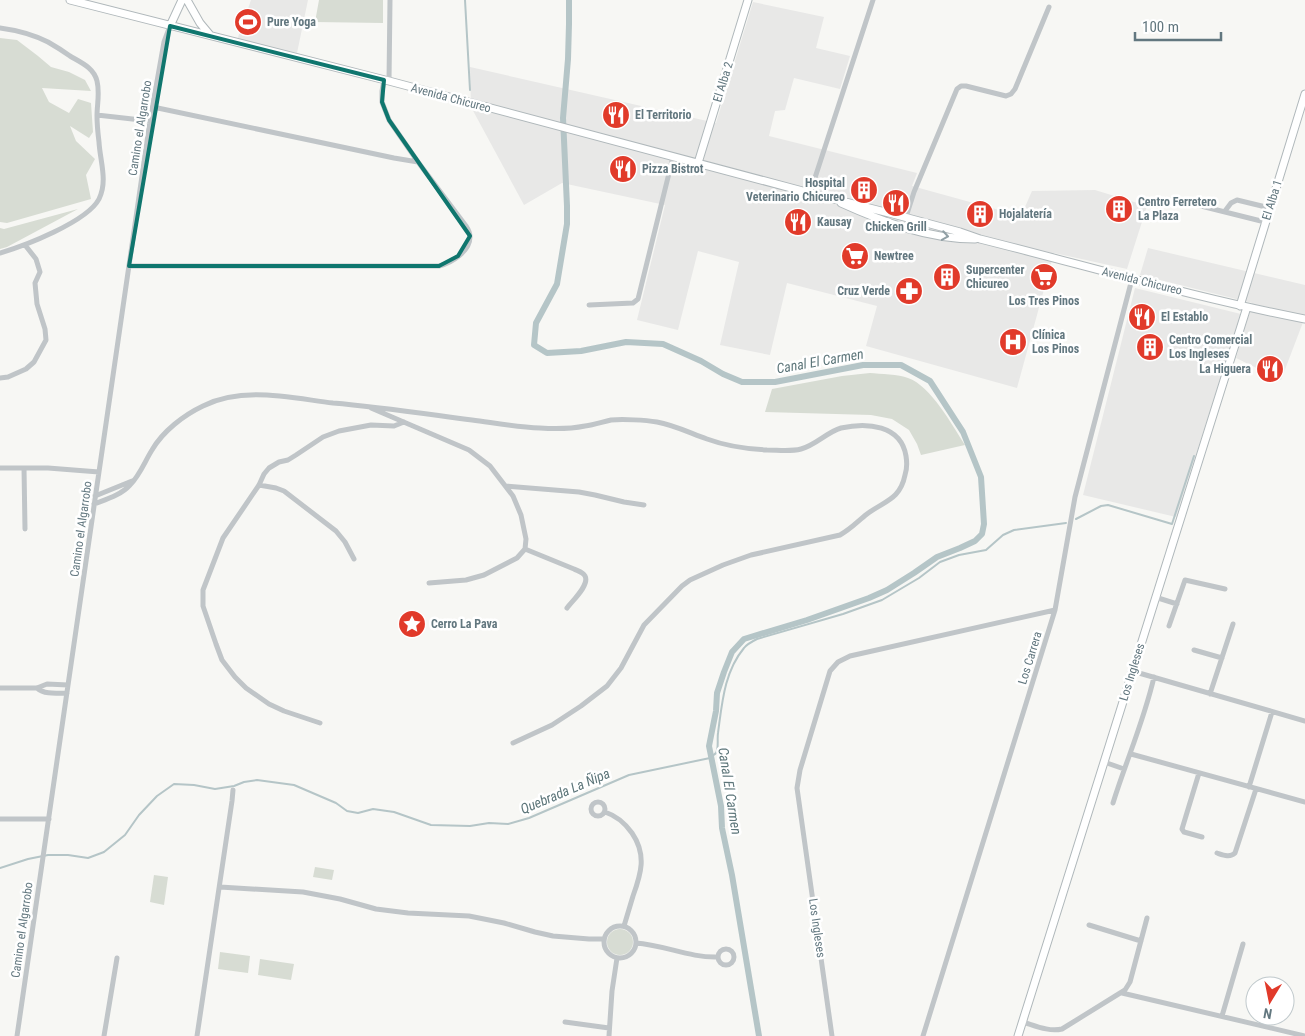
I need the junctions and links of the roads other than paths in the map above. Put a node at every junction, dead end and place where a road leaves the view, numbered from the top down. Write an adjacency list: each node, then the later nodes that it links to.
1 (70, 0): 8 (main road, Avenida Chicureo)
2 (390, 0): 11 (street)
3 (748, 0): 18 (main road, El Alba 2)
4 (873, 0): 19 (street)
5 (181, 3): 6 (main road); 8 (main road)
6 (188, 4): 10 (main road)
7 (1049, 7): 24 (street)
8 (170, 26): 10 (main road, Avenida Chicureo); 13 (street, Camino el Algarrobo)
9 (0, 28): 14 (street)
10 (210, 36): 11 (main road, Avenida Chicureo)
11 (386, 81): 16 (main road, Avenida Chicureo); 17 (street)
12 (1305, 94): 22 (main road, El Alba 1)
13 (153, 107): 15 (street, Camino el Algarrobo); 17 (street)
14 (97, 114): 15 (street); 27 (street)
15 (150, 121): 29 (street, Camino el Algarrobo)
16 (673, 157): 18 (main road, Avenida Chicureo); 31 (street)
17 (418, 162): 29 (street)
18 (698, 163): 19 (main road, Avenida Chicureo)
19 (810, 194): 20 (main road, Avenida Chicureo)
20 (831, 199): 24 (main road, Avenida Chicureo); 26 (main road, Avenida Chicureo, one-way to 26)
21 (1177, 200): 23 (street)
22 (1270, 208): 23 (street); 25 (main road, El Alba 1)
23 (1225, 211): 25 (street)
24 (906, 217): 26 (main road, Avenida Chicureo)
25 (1265, 222): 32 (main road, El Alba 1)
26 (980, 239): 30 (main road, Avenida Chicureo)
27 (25, 245): 28 (street); 34 (street)
28 (0, 253)
29 (129, 266): 39 (street, Camino el Algarrobo)
30 (1132, 278): 32 (main road, Avenida Chicureo); 54 (street, Los Carrera)
31 (589, 304)
32 (1243, 307): 33 (main road, Avenida Chicureo); 51 (main road, Los Ingleses)
33 (1305, 319)
34 (0, 378)
35 (363, 405): 36 (street); 40 (street); 69 (street)
36 (404, 422): 41 (street); 42 (street)
37 (0, 468): 38 (street)
38 (24, 468): 39 (street); 46 (street)
39 (99, 472): 43 (street, Camino el Algarrobo)
40 (135, 479): 43 (street); 44 (street)
41 (259, 486): 48 (street); 68 (street)
42 (506, 486): 45 (street); 47 (street)
43 (95, 496): 44 (street, Camino el Algarrobo)
44 (94, 504): 61 (street, Camino el Algarrobo)
45 (644, 505)
46 (25, 529)
47 (525, 549): 49 (street); 53 (street)
48 (354, 559)
49 (428, 583)
50 (1225, 589): 52 (street)
51 (1156, 597): 52 (street); 59 (main road, Los Ingleses)
52 (1177, 604): 56 (street)
53 (567, 608)
54 (1055, 610): 104 (street, Los Ingleses); 105 (street, Los Carrera)
55 (1232, 624): 58 (street)
56 (1170, 626)
57 (1194, 650): 58 (street)
58 (1222, 658): 65 (street)
59 (1132, 671): 60 (street); 71 (main road, Los Ingleses)
60 (1154, 678): 65 (street); 70 (street)
61 (68, 685): 63 (street); 64 (street, Camino el Algarrobo)
62 (0, 688): 63 (street)
63 (37, 688): 64 (street)
64 (67, 693): 81 (street, Camino el Algarrobo)
65 (1210, 694): 66 (street)
66 (1272, 712): 67 (street); 74 (street)
67 (1305, 721)
68 (320, 723)
69 (513, 743)
70 (1130, 754): 72 (street); 73 (street)
71 (1104, 762): 72 (street); 98 (main road, Los Ingleses)
72 (1124, 769): 78 (street)
73 (1199, 773): 74 (street); 82 (street)
74 (1250, 787): 75 (street)
75 (1256, 788): 77 (street); 83 (street)
76 (232, 790): 84 (street)
77 (1305, 802)
78 (1113, 804)
79 (605, 812): 87 (street)
80 (0, 818): 81 (street)
81 (49, 819): 100 (street, Camino el Algarrobo)
82 (1202, 837)
83 (1217, 854)
84 (220, 886): 88 (street); 102 (street)
85 (1147, 918): 89 (street)
86 (1089, 924): 89 (street)
87 (624, 926): 88 (street); 90 (street)
88 (604, 939): 94 (street)
89 (1141, 940): 95 (street)
90 (636, 942): 92 (street); 94 (street)
91 (1243, 944): 96 (street)
92 (718, 957)
93 (117, 958): 101 (street)
94 (618, 958): 99 (street)
95 (1122, 992): 96 (street); 98 (street)
96 (1222, 1016): 107 (street)
97 (565, 1022): 99 (street)
98 (1023, 1022): 106 (main road, Los Ingleses)
99 (609, 1028): 103 (street)
100 (17, 1036)
101 (104, 1036)
102 (198, 1036)
103 (609, 1036)
104 (832, 1036)
105 (923, 1036)
106 (1018, 1036)
107 (1305, 1036)

